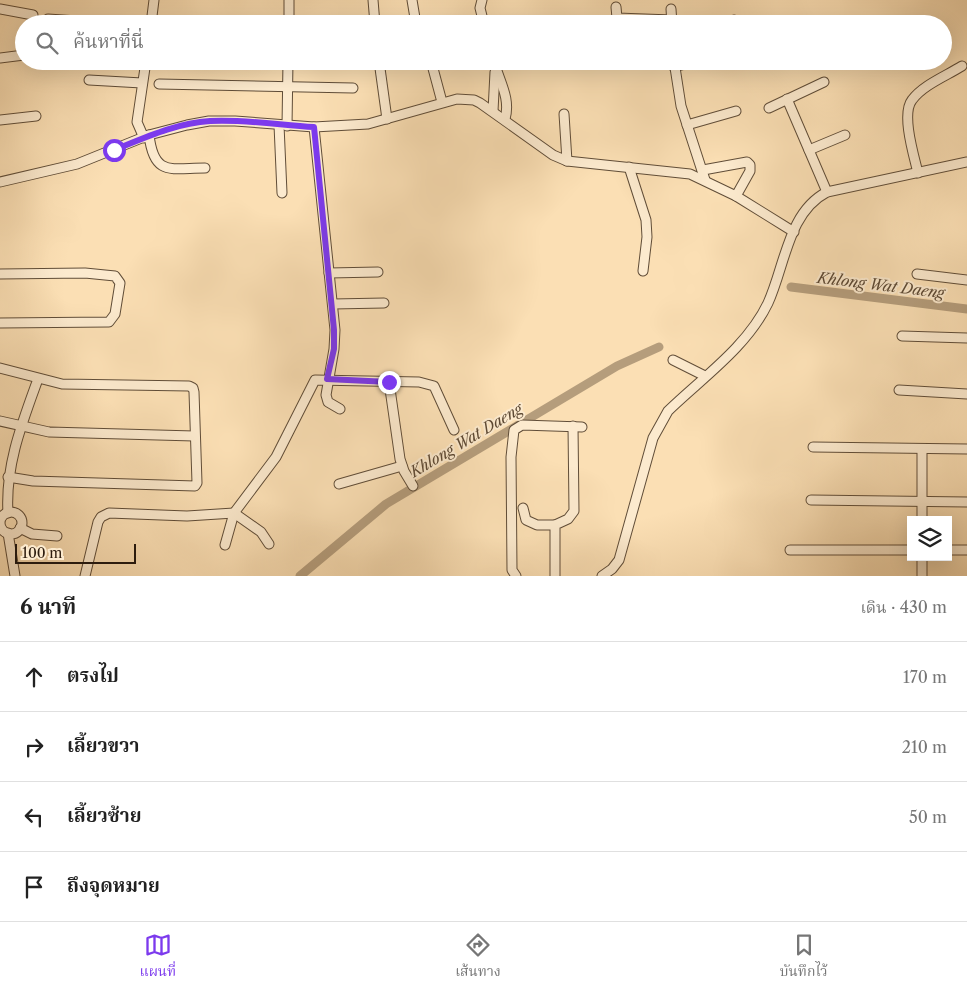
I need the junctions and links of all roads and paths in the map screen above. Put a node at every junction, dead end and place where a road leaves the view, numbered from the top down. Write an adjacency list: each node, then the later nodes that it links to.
1 (154, 0): 10 (street)
2 (289, 0): 11 (street)
3 (373, 0): 12 (street)
4 (412, 0): 13 (street)
5 (482, 0): 14 (street)
6 (616, 7): 15 (street)
7 (0, 9): 9 (street)
8 (671, 9): 16 (street)
9 (33, 14)
10 (152, 15)
11 (289, 15)
12 (374, 15)
13 (414, 15)
14 (482, 15)
15 (617, 15)
16 (671, 15)
17 (15, 56): 18 (street)
18 (0, 58)
19 (962, 66): 54 (street)
20 (144, 70): 29 (street)
21 (288, 70): 31 (street)
22 (380, 70): 40 (street)
23 (433, 70): 34 (street)
24 (495, 70): 37 (street)
25 (497, 70): 41 (street)
26 (675, 70): 44 (street)
27 (89, 80): 29 (street)
28 (824, 82): 33 (street)
29 (142, 84): 47 (street)
30 (159, 84): 31 (street)
31 (288, 86): 32 (street); 43 (street)
32 (353, 88)
33 (787, 100): 35 (street); 48 (street)
34 (442, 102): 37 (street); 40 (street)
35 (769, 108)
36 (736, 111): 44 (street)
37 (493, 112): 41 (street)
38 (564, 114): 49 (street)
39 (36, 116): 42 (street)
40 (387, 119): 45 (street)
41 (504, 119): 49 (street)
42 (0, 120)
43 (283, 125): 45 (street); 47 (street); 58 (street)
44 (687, 125): 53 (street)
45 (314, 127): 63 (street)
46 (845, 135): 48 (street)
47 (147, 136): 52 (street); 56 (street)
48 (809, 150): 57 (street)
49 (567, 161): 51 (street)
50 (967, 162): 54 (street)
51 (629, 167): 55 (street); 61 (street)
52 (205, 168)
53 (703, 170): 55 (street); 59 (street)
54 (918, 173): 57 (street)
55 (705, 180): 59 (street)
56 (0, 182)
57 (827, 192): 60 (street)
58 (282, 193)
59 (736, 196): 60 (street)
60 (794, 232): 74 (street)
61 (643, 271)
62 (378, 272): 63 (street)
63 (329, 273): 68 (street)
64 (0, 274): 69 (street)
65 (917, 274): 66 (street)
66 (967, 280)
67 (384, 303): 68 (street)
68 (333, 304): 76 (street)
69 (0, 323)
70 (902, 336): 71 (street)
71 (967, 338)
72 (673, 360): 74 (street)
73 (0, 368): 75 (street)
74 (705, 376): 117 (street)
75 (38, 379): 82 (street); 84 (street)
76 (327, 379): 77 (street); 80 (street); 99 (street)
77 (389, 382): 83 (street); 89 (street)
78 (899, 390): 79 (street)
79 (967, 394)
80 (340, 408)
81 (0, 421): 82 (street)
82 (22, 424): 84 (street); 88 (street)
83 (454, 430)
84 (194, 436): 91 (street)
85 (813, 447): 86 (street)
86 (922, 449): 87 (street); 96 (street)
87 (967, 449)
88 (10, 466): 90 (street); 91 (street)
89 (402, 466): 92 (street); 93 (street)
90 (0, 467)
91 (8, 477): 98 (street)
92 (339, 484)
93 (413, 486)
94 (811, 500): 96 (street)
95 (967, 502): 96 (street)
96 (922, 503): 100 (street)
97 (523, 508): 101 (street)
98 (8, 513): 102 (street); 103 (street)
99 (234, 513): 106 (street); 107 (street); 114 (street)
100 (922, 516)
101 (555, 525): 115 (street); 116 (street)
102 (0, 526): 104 (street)
103 (20, 528): 104 (street); 105 (street)
104 (8, 533): 113 (street)
105 (56, 536)
106 (269, 544)
107 (225, 545)
108 (790, 550): 109 (street)
109 (907, 550)
110 (952, 550): 111 (street)
111 (967, 550)
112 (922, 561): 118 (street)
113 (16, 576)
114 (85, 576)
115 (516, 576)
116 (555, 576)
117 (602, 576)
118 (922, 576)

